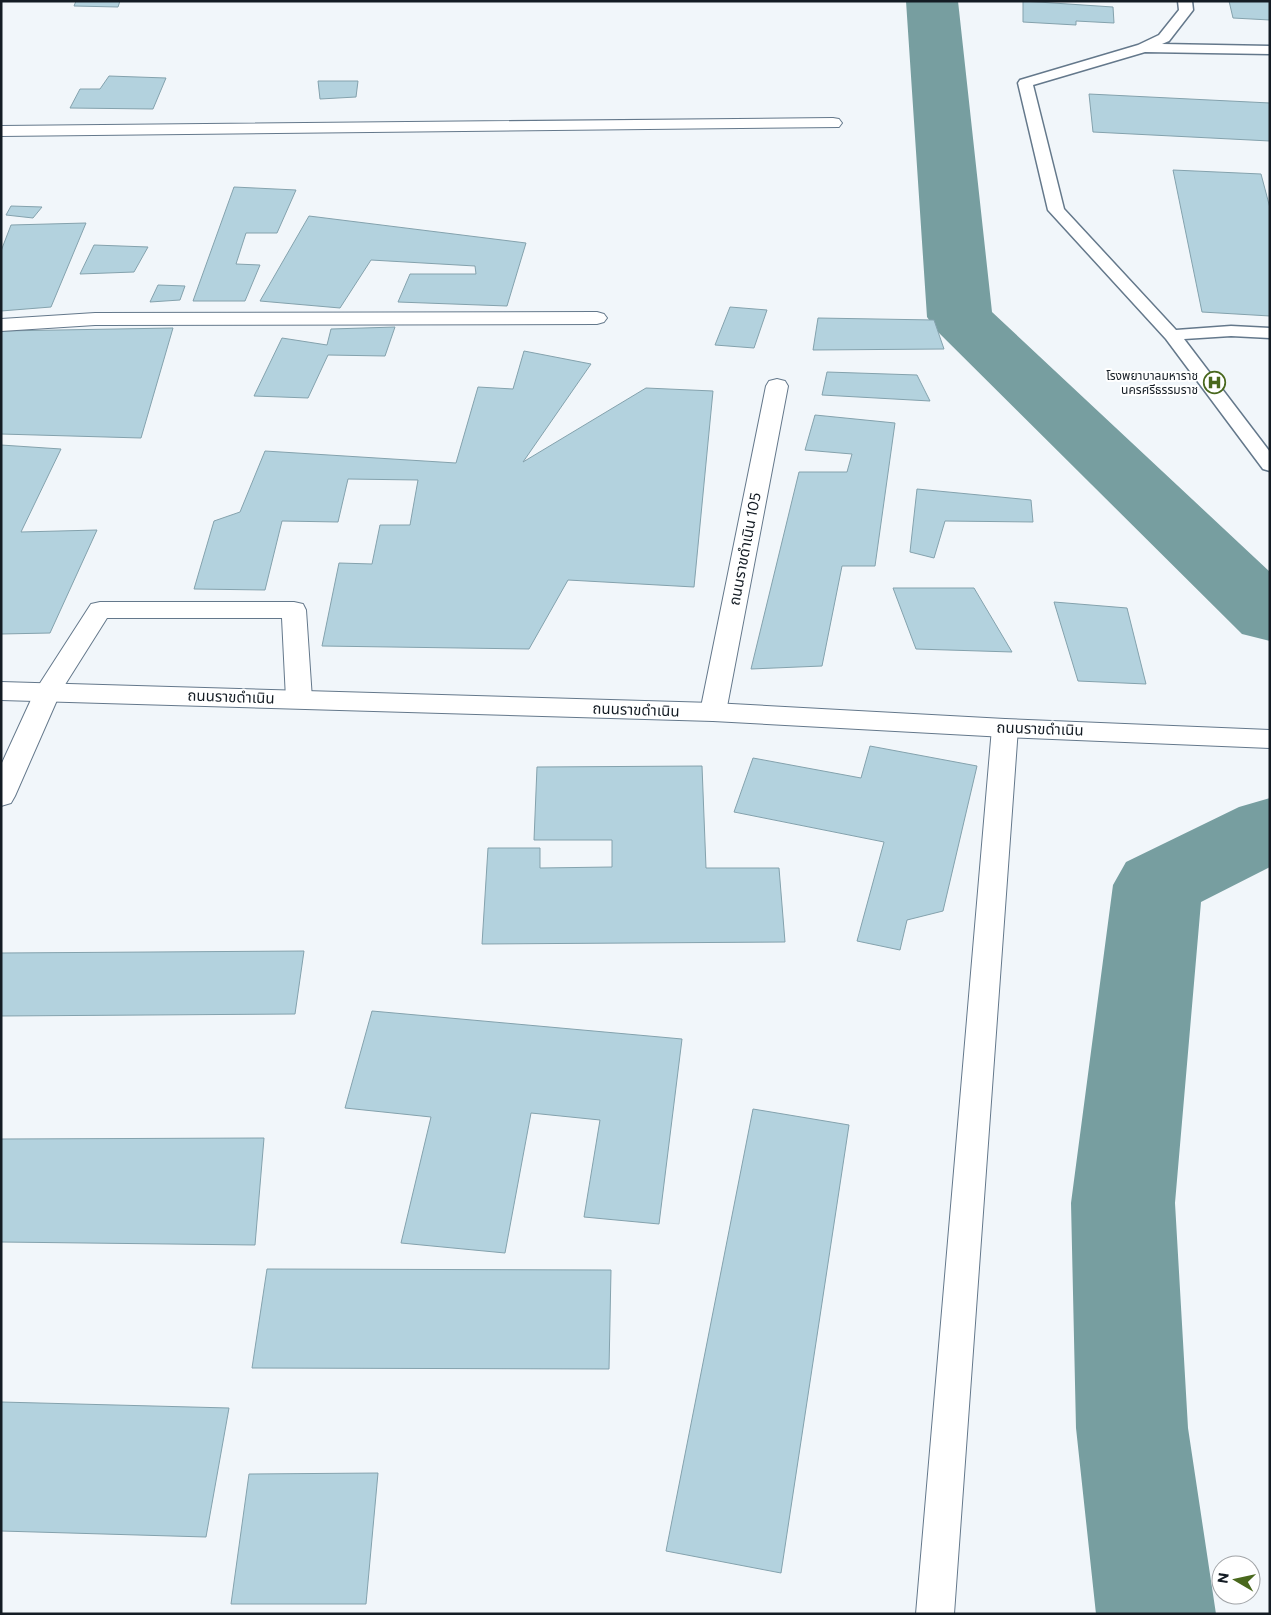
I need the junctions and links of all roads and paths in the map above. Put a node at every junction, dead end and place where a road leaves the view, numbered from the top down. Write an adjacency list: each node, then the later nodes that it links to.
1 (1185, 1): 2 (lane)
2 (1143, 48): 3 (lane); 9 (lane)
3 (1270, 50)
4 (833, 123): 5 (street)
5 (1, 131)
6 (597, 318): 7 (street)
7 (1, 325)
8 (1270, 333): 9 (lane)
9 (1172, 334): 11 (lane)
10 (777, 386): 15 (street, ถนนราขดำเนิน 105)
11 (1270, 465)
12 (1, 691): 13 (street, ถนนราขดำเนิน)
13 (48, 691): 14 (street, ถนนราขดำเนิน); 14 (street); 18 (street)
14 (299, 699): 15 (street, ถนนราขดำเนิน)
15 (714, 712): 16 (street, ถนนราขดำเนิน)
16 (1005, 728): 17 (street, ถนนราขดำเนิน); 19 (street)
17 (1270, 739)
18 (1, 796)
19 (935, 1614)

